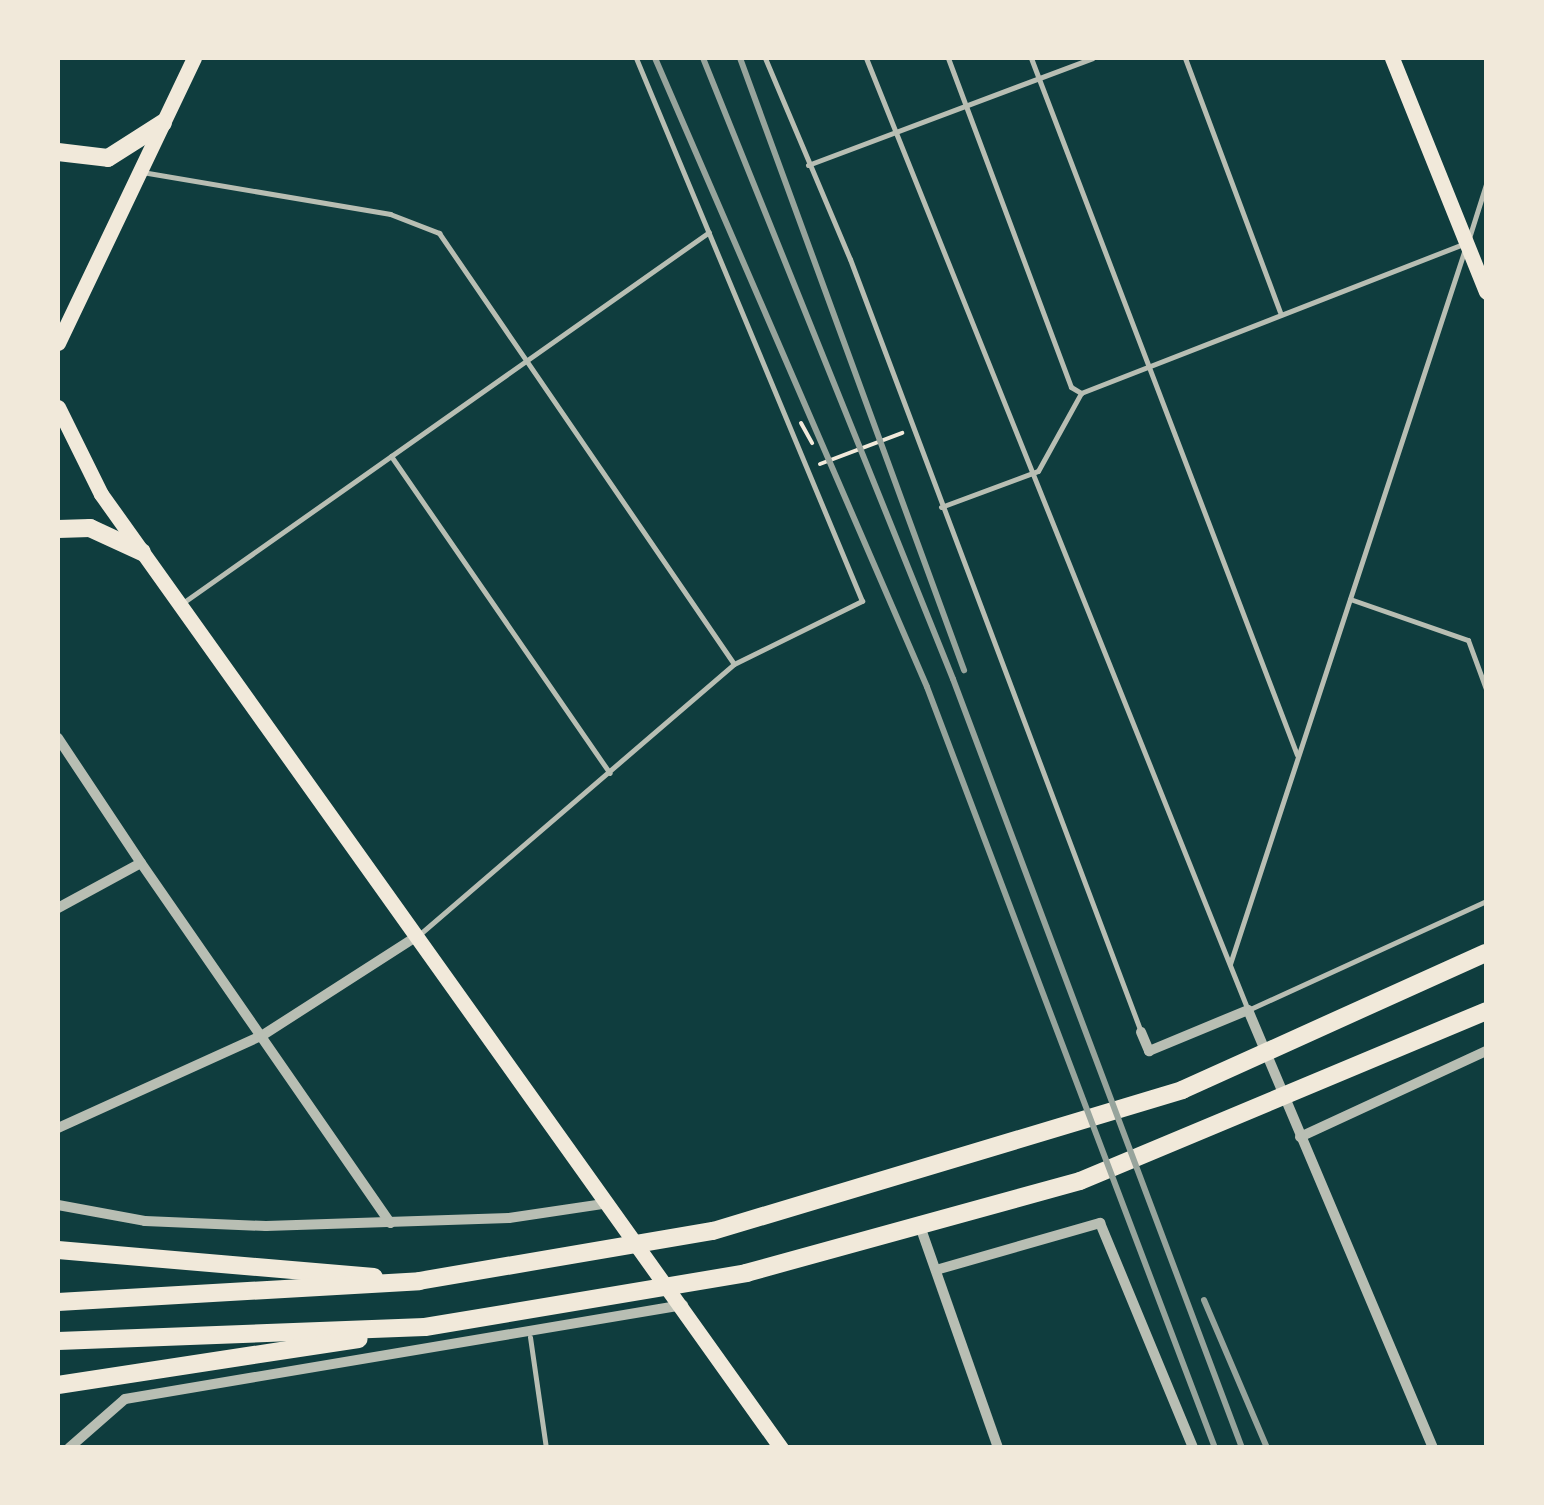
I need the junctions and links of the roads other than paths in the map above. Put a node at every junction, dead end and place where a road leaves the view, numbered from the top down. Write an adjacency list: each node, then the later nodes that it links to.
1 (194, 58): 12 (main road)
2 (636, 58): 18 (lane)
3 (765, 58): 15 (lane)
4 (866, 58): 13 (lane)
5 (948, 58): 11 (lane)
6 (1031, 58): 10 (lane)
7 (1094, 58): 10 (lane)
8 (1185, 58): 21 (lane)
9 (1392, 58): 19 (main road)
10 (1039, 78): 11 (lane); 24 (lane)
11 (965, 105): 13 (lane); 25 (lane)
12 (162, 123): 14 (main road); 16 (main road)
13 (896, 131): 15 (lane); 28 (lane)
14 (58, 152)
15 (808, 165): 29 (lane)
16 (139, 172): 22 (main road); 23 (lane)
17 (1486, 184): 19 (lane)
18 (708, 232): 23 (lane); 34 (lane)
19 (1468, 242): 20 (main road); 21 (lane); 32 (lane)
20 (1486, 292)
21 (1280, 312): 24 (lane)
22 (58, 343)
23 (526, 360): 27 (lane); 34 (lane)
24 (1148, 365): 25 (lane); 37 (lane)
25 (1081, 392): 28 (lane)
26 (58, 408): 31 (main road)
27 (391, 456): 33 (lane); 38 (lane)
28 (1038, 472): 29 (lane); 44 (lane)
29 (940, 507): 47 (lane)
30 (58, 530): 31 (main road)
31 (142, 552): 33 (main road)
32 (1350, 599): 35 (lane); 37 (lane)
33 (180, 604): 42 (main road)
34 (734, 664): 38 (lane)
35 (1486, 689)
36 (58, 738): 39 (street)
37 (1298, 758): 44 (lane)
38 (610, 773): 42 (lane)
39 (141, 863): 41 (street); 48 (street)
40 (1486, 902): 45 (lane)
41 (58, 908)
42 (417, 936): 48 (street); 52 (main road)
43 (1486, 954): 58 (main road)
44 (1230, 964): 45 (lane)
45 (1248, 1010): 47 (street); 51 (street)
46 (1486, 1011): 55 (main road)
47 (1141, 1032)
48 (263, 1035): 50 (street); 54 (street)
49 (1486, 1051): 51 (street)
50 (58, 1128)
51 (1300, 1137): 70 (street)
52 (610, 1203): 54 (street); 60 (main road)
53 (58, 1204): 54 (street)
54 (390, 1223)
55 (921, 1229): 57 (street); 61 (main road)
56 (58, 1250): 58 (main road)
57 (936, 1270): 68 (street); 69 (street)
58 (420, 1282): 59 (main road)
59 (58, 1302)
60 (684, 1305): 62 (street); 67 (main road)
61 (425, 1327): 63 (main road); 64 (main road)
62 (530, 1338): 65 (street); 66 (lane)
63 (58, 1341)
64 (58, 1384)
65 (70, 1448)
66 (546, 1448)
67 (781, 1448)
68 (998, 1448)
69 (1193, 1448)
70 (1433, 1448)

